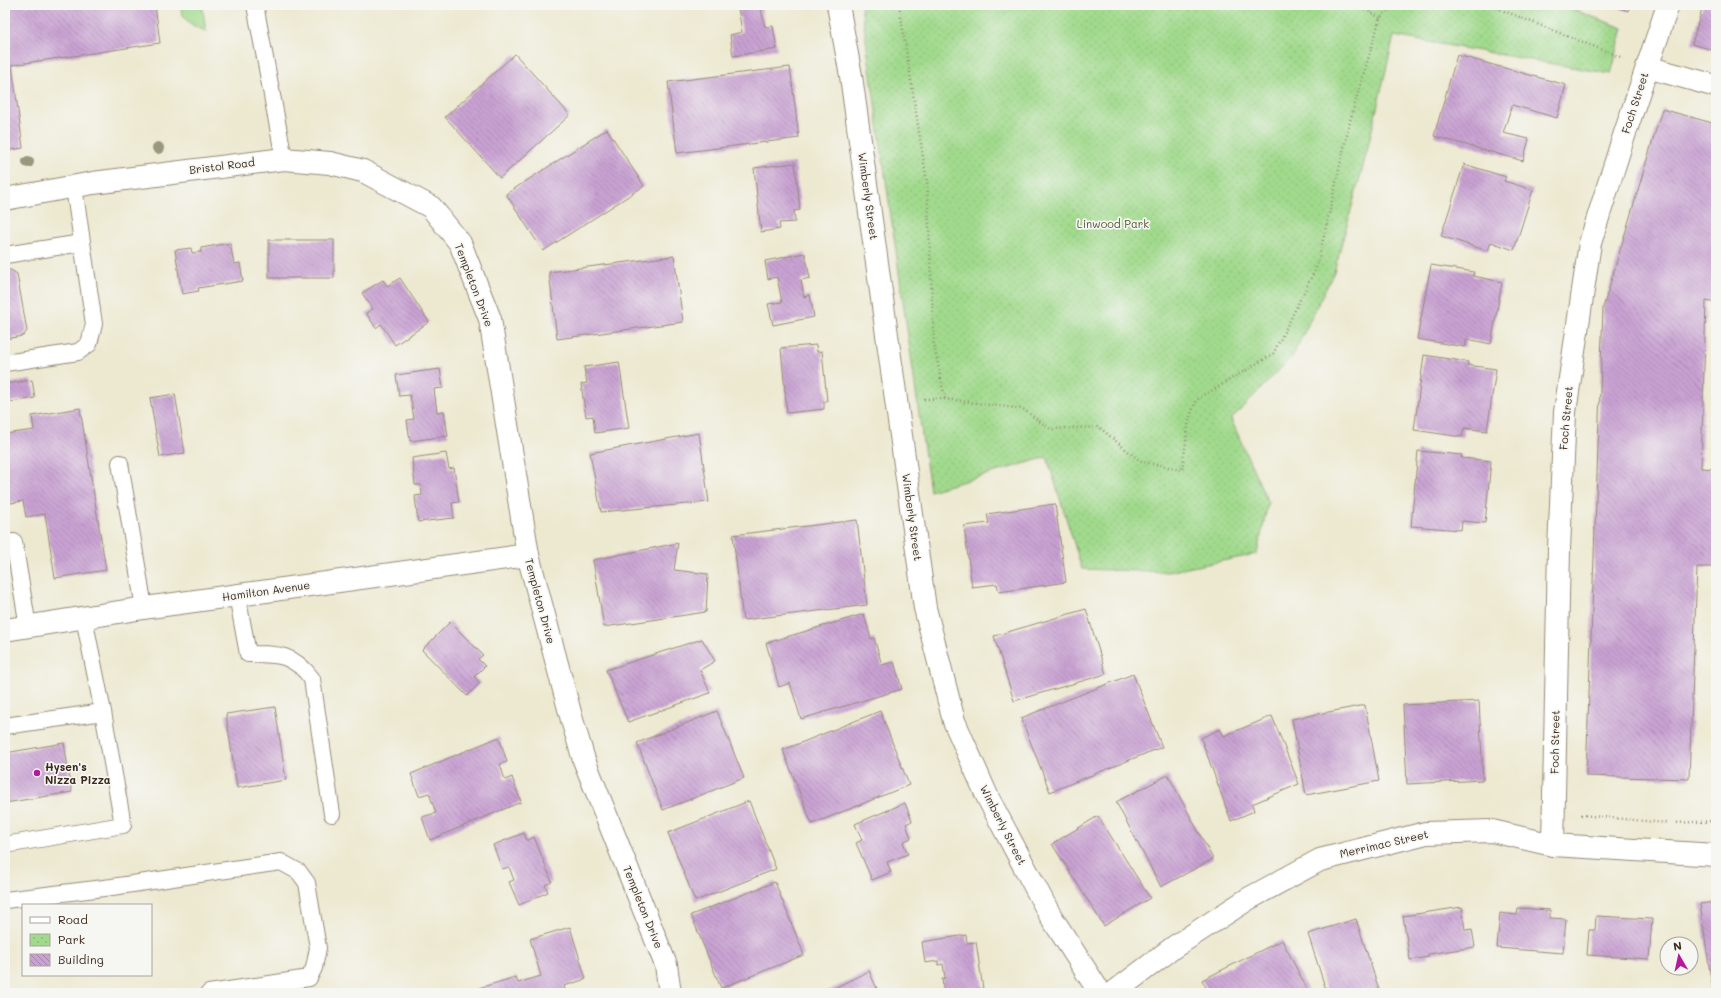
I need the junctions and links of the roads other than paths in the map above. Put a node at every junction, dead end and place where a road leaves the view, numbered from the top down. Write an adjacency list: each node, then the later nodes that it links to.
1 (255, 5): 6 (lane)
2 (838, 5): 30 (street, Wimberly Street)
3 (1668, 5): 4 (street, Foch Street)
4 (1647, 67): 5 (street); 25 (street, Foch Street)
5 (1716, 86)
6 (284, 159): 7 (street, Bristol Road); 9 (street, Bristol Road)
7 (74, 187): 8 (street, Bristol Road); 10 (lane)
8 (5, 199)
9 (431, 207): 15 (street, Templeton Drive)
10 (82, 243): 11 (lane); 12 (lane)
11 (5, 254)
12 (5, 363)
13 (120, 463): 17 (lane)
14 (5, 543): 19 (lane)
15 (528, 555): 16 (street, Hamilton Avenue); 29 (street, Templeton Drive)
16 (237, 595): 17 (street, Hamilton Avenue); 23 (lane)
17 (144, 608): 18 (street, Hamilton Avenue)
18 (84, 618): 19 (street, Hamilton Avenue); 21 (lane)
19 (28, 627): 20 (street, Hamilton Avenue)
20 (5, 630)
21 (103, 712): 22 (lane); 24 (lane)
22 (5, 726)
23 (332, 814)
24 (5, 844)
25 (1553, 845): 26 (street, Merrimac Street); 31 (street, Merrimac Street)
26 (1716, 855)
27 (5, 900): 28 (lane)
28 (209, 993)
29 (670, 993)
30 (1100, 993)
31 (1113, 993)

